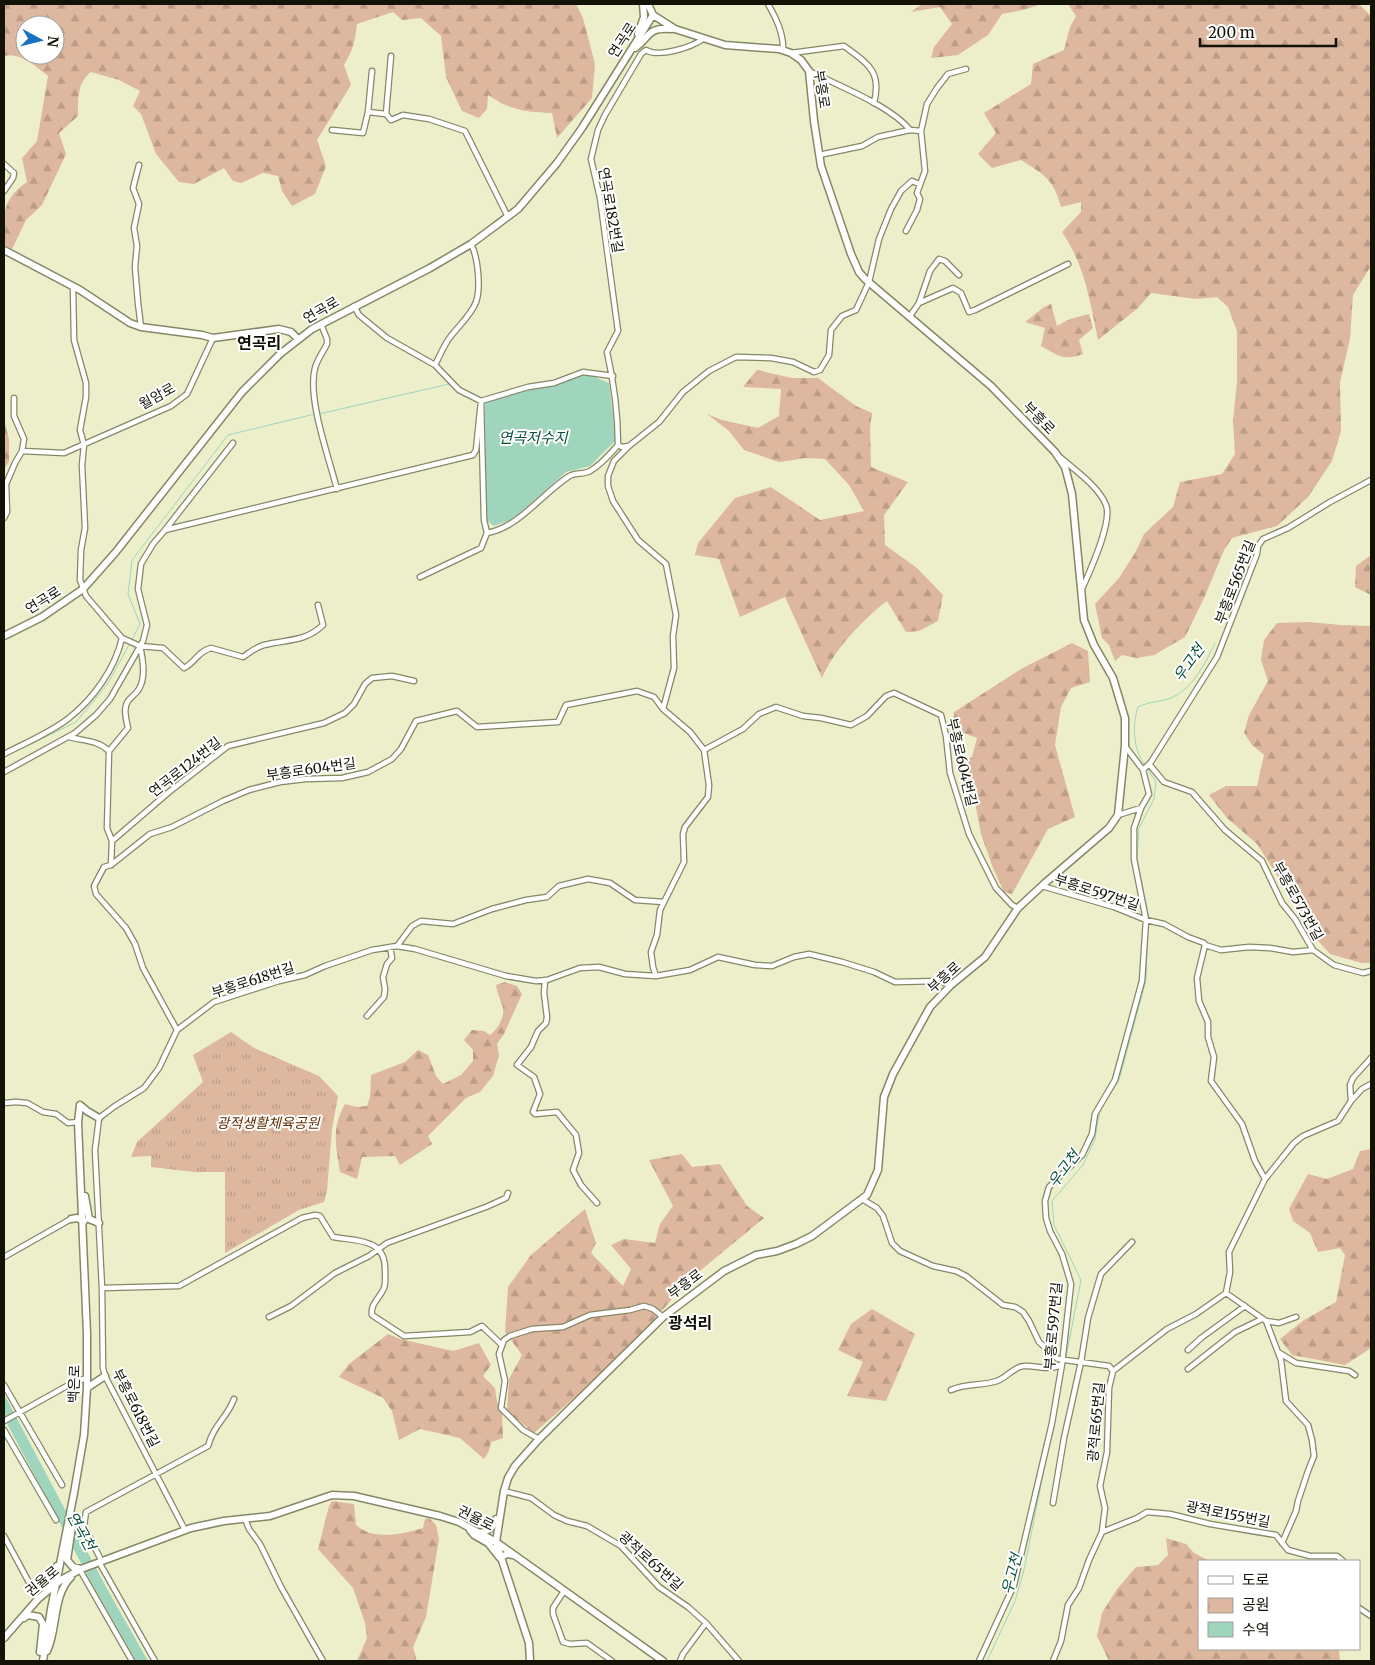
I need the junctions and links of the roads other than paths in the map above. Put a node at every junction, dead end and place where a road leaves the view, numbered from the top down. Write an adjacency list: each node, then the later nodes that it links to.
1 (643, 4): 7 (main road)
2 (648, 4): 4 (main road)
3 (768, 4): 9 (street)
4 (653, 15): 5 (main road); 7 (main road, 연곡로)
5 (675, 29): 6 (main road); 8 (main road)
6 (703, 38): 9 (main road); 42 (street, 연곡로182번길)
7 (635, 42): 8 (main road, 연곡로)
8 (630, 51): 26 (main road, 연곡로)
9 (783, 51): 10 (main road)
10 (791, 53): 14 (main road, 부흥로); 15 (street)
11 (391, 56): 17 (street)
12 (966, 69): 20 (street)
13 (372, 71): 16 (street)
14 (809, 71): 15 (street); 21 (main road, 부흥로)
15 (874, 102): 19 (street)
16 (368, 112): 17 (street); 18 (street)
17 (386, 114): 26 (street)
18 (332, 130)
19 (911, 130): 20 (street); 21 (street)
20 (920, 131): 24 (street)
21 (819, 155): 32 (main road, 부흥로)
22 (4, 164): 25 (street)
23 (139, 165): 38 (street)
24 (920, 184): 27 (street); 32 (street)
25 (4, 191)
26 (508, 216): 28 (main road, 연곡로)
27 (906, 231)
28 (472, 244): 35 (main road, 연곡로); 41 (street)
29 (4, 250): 33 (main road)
30 (1068, 264): 34 (street)
31 (959, 275): 34 (street)
32 (870, 282): 36 (main road, 부흥로); 48 (street)
33 (73, 287): 38 (main road); 46 (street)
34 (919, 303): 36 (street)
35 (354, 306): 37 (main road, 연곡로); 41 (street)
36 (910, 316): 50 (main road, 부흥로)
37 (321, 324): 40 (main road, 연곡로); 52 (street)
38 (141, 327): 39 (main road)
39 (214, 338): 40 (main road); 46 (street, 월암로)
40 (298, 339): 57 (main road, 연곡로)
41 (434, 365): 44 (street)
42 (613, 376): 44 (street); 47 (street, 연곡로182번길)
43 (14, 398): 49 (street)
44 (481, 401): 52 (street); 55 (street)
45 (233, 443): 54 (street)
46 (84, 445): 49 (street, 월암로); 57 (street)
47 (618, 445): 48 (street); 55 (street)
48 (629, 446): 64 (street)
49 (22, 451): 53 (street)
50 (1055, 452): 58 (main road, 부흥로); 58 (street, 부흥로)
51 (1371, 480): 70 (street, 부흥로565번길)
52 (337, 489): 54 (street)
53 (4, 518)
54 (165, 530): 62 (street)
55 (487, 533): 56 (street)
56 (420, 576)
57 (83, 589): 60 (main road, 연곡로); 61 (street)
58 (1081, 592): 66 (main road, 부흥로)
59 (318, 605): 62 (street)
60 (4, 636)
61 (124, 639): 62 (street); 69 (street)
62 (140, 646): 65 (street); 68 (street)
63 (414, 681): 75 (street, 연곡로124번길)
64 (663, 709): 67 (street, 부흥로604번길); 76 (street, 부흥로604번길)
65 (68, 737): 68 (street); 72 (street)
66 (1125, 746): 71 (street); 74 (main road, 부흥로)
67 (704, 750): 78 (street); 79 (street, 부흥로604번길)
68 (109, 751): 75 (street)
69 (4, 754)
70 (1149, 764): 71 (street, 부흥로565번길); 84 (street, 부흥로573번길)
71 (1143, 769): 73 (street, 부흥로597번길)
72 (4, 772)
73 (1140, 808): 74 (street); 80 (street, 부흥로597번길)
74 (1118, 815): 77 (main road, 부흥로)
75 (112, 842): 76 (street)
76 (111, 865): 90 (street, 부흥로604번길)
77 (1042, 886): 79 (main road, 부흥로); 80 (street, 부흥로597번길)
78 (664, 902): 82 (street); 86 (street)
79 (1018, 908): 88 (main road, 부흥로)
80 (1146, 920): 81 (street, 부흥로597번길); 118 (street, 부흥로597번길)
81 (1205, 945): 84 (street, 부흥로597번길); 98 (street)
82 (396, 946): 83 (street, 부흥로618번길); 87 (street, 부흥로618번길)
83 (390, 947): 89 (street); 90 (street, 부흥로618번길)
84 (1312, 950): 85 (street, 부흥로573번길)
85 (1371, 971)
86 (656, 976): 87 (street, 부흥로618번길); 88 (street, 부흥로618번길)
87 (545, 980): 101 (street)
88 (951, 985): 100 (main road, 부흥로)
89 (367, 1016)
90 (177, 1030): 95 (street, 부흥로618번길)
91 (1371, 1058): 93 (street)
92 (1371, 1084): 93 (street)
93 (1352, 1101): 98 (street)
94 (4, 1103): 96 (street)
95 (100, 1118): 96 (main road, 백은로); 104 (street, 부흥로618번길)
96 (78, 1122): 97 (main road, 백은로)
97 (81, 1175): 103 (main road, 백은로); 104 (main road)
98 (1265, 1179): 109 (street)
99 (508, 1193): 106 (street)
100 (862, 1199): 112 (main road, 부흥로); 118 (street)
101 (597, 1203)
102 (72, 1219): 103 (main road); 107 (street)
103 (84, 1223): 104 (main road); 124 (main road, 백은로)
104 (98, 1224): 108 (street, 부흥로618번길)
105 (1132, 1242): 119 (street)
106 (379, 1248): 108 (street); 111 (street); 115 (street)
107 (4, 1256)
108 (102, 1288): 123 (street, 부흥로618번길)
109 (1226, 1293): 110 (street); 121 (street, 광적로65번길)
110 (1245, 1306): 114 (street); 116 (street)
111 (269, 1317)
112 (664, 1317): 115 (street, 부흥로); 132 (main road, 부흥로)
113 (1296, 1317): 114 (street)
114 (1264, 1320): 117 (street); 120 (street)
115 (502, 1345): 132 (street)
116 (1188, 1350)
117 (1278, 1352): 122 (street); 147 (street)
118 (1063, 1361): 119 (street); 127 (street); 169 (street, 부흥로597번길)
119 (1080, 1362): 121 (street); 136 (street)
120 (1188, 1369)
121 (1113, 1371): 142 (street, 광적로65번길)
122 (1355, 1375)
123 (105, 1376): 126 (main road); 133 (street, 부흥로618번길)
124 (87, 1378): 126 (main road, 백은로); 129 (street)
125 (4, 1385): 129 (street)
126 (87, 1388): 146 (main road, 백은로)
127 (951, 1390)
128 (234, 1399): 133 (street)
129 (19, 1412): 130 (street); 134 (street)
130 (4, 1421)
131 (4, 1430): 139 (street)
132 (539, 1439): 135 (main road, 부흥로)
133 (157, 1475): 141 (street, 부흥로618번길); 151 (street)
134 (62, 1485)
135 (504, 1490): 137 (main road, 부흥로); 158 (street, 광적로65번길)
136 (1054, 1502)
137 (500, 1509): 143 (main road); 145 (main road, 부흥로)
138 (245, 1519): 140 (main road, 권율로); 141 (main road, 권율로); 163 (street)
139 (56, 1520)
140 (468, 1527): 143 (main road, 권율로); 149 (main road)
141 (185, 1530): 151 (main road, 권율로)
142 (1102, 1532): 147 (street, 광적로155번길); 170 (street, 광적로65번길)
143 (479, 1533): 145 (main road, 권율로)
144 (4, 1536): 155 (street)
145 (496, 1542): 148 (main road, 권율로); 149 (main road, 부흥로)
146 (66, 1544): 152 (main road); 153 (main road, 백은로); 155 (main road)
147 (1282, 1544): 150 (street, 광적로155번길)
148 (514, 1555): 149 (main road); 154 (main road, 권율로)
149 (500, 1558): 164 (main road, 부흥로)
150 (1342, 1560)
151 (100, 1561): 152 (main road, 권율로); 162 (street)
152 (80, 1570): 153 (main road, 권율로); 160 (main road); 161 (street, 권율로)
153 (56, 1584): 155 (main road, 권율로); 160 (main road, 백은로)
154 (564, 1591): 165 (street); 166 (main road, 권율로)
155 (38, 1598): 159 (main road, 권율로)
156 (1360, 1609): 157 (street)
157 (1371, 1616)
158 (706, 1623): 167 (street); 168 (street, 광적로65번길)
159 (4, 1638): 160 (main road)
160 (42, 1660)
161 (132, 1661)
162 (155, 1661)
163 (323, 1661)
164 (530, 1661)
165 (612, 1661)
166 (663, 1661)
167 (680, 1661)
168 (739, 1661)
169 (980, 1661)
170 (1052, 1661)

